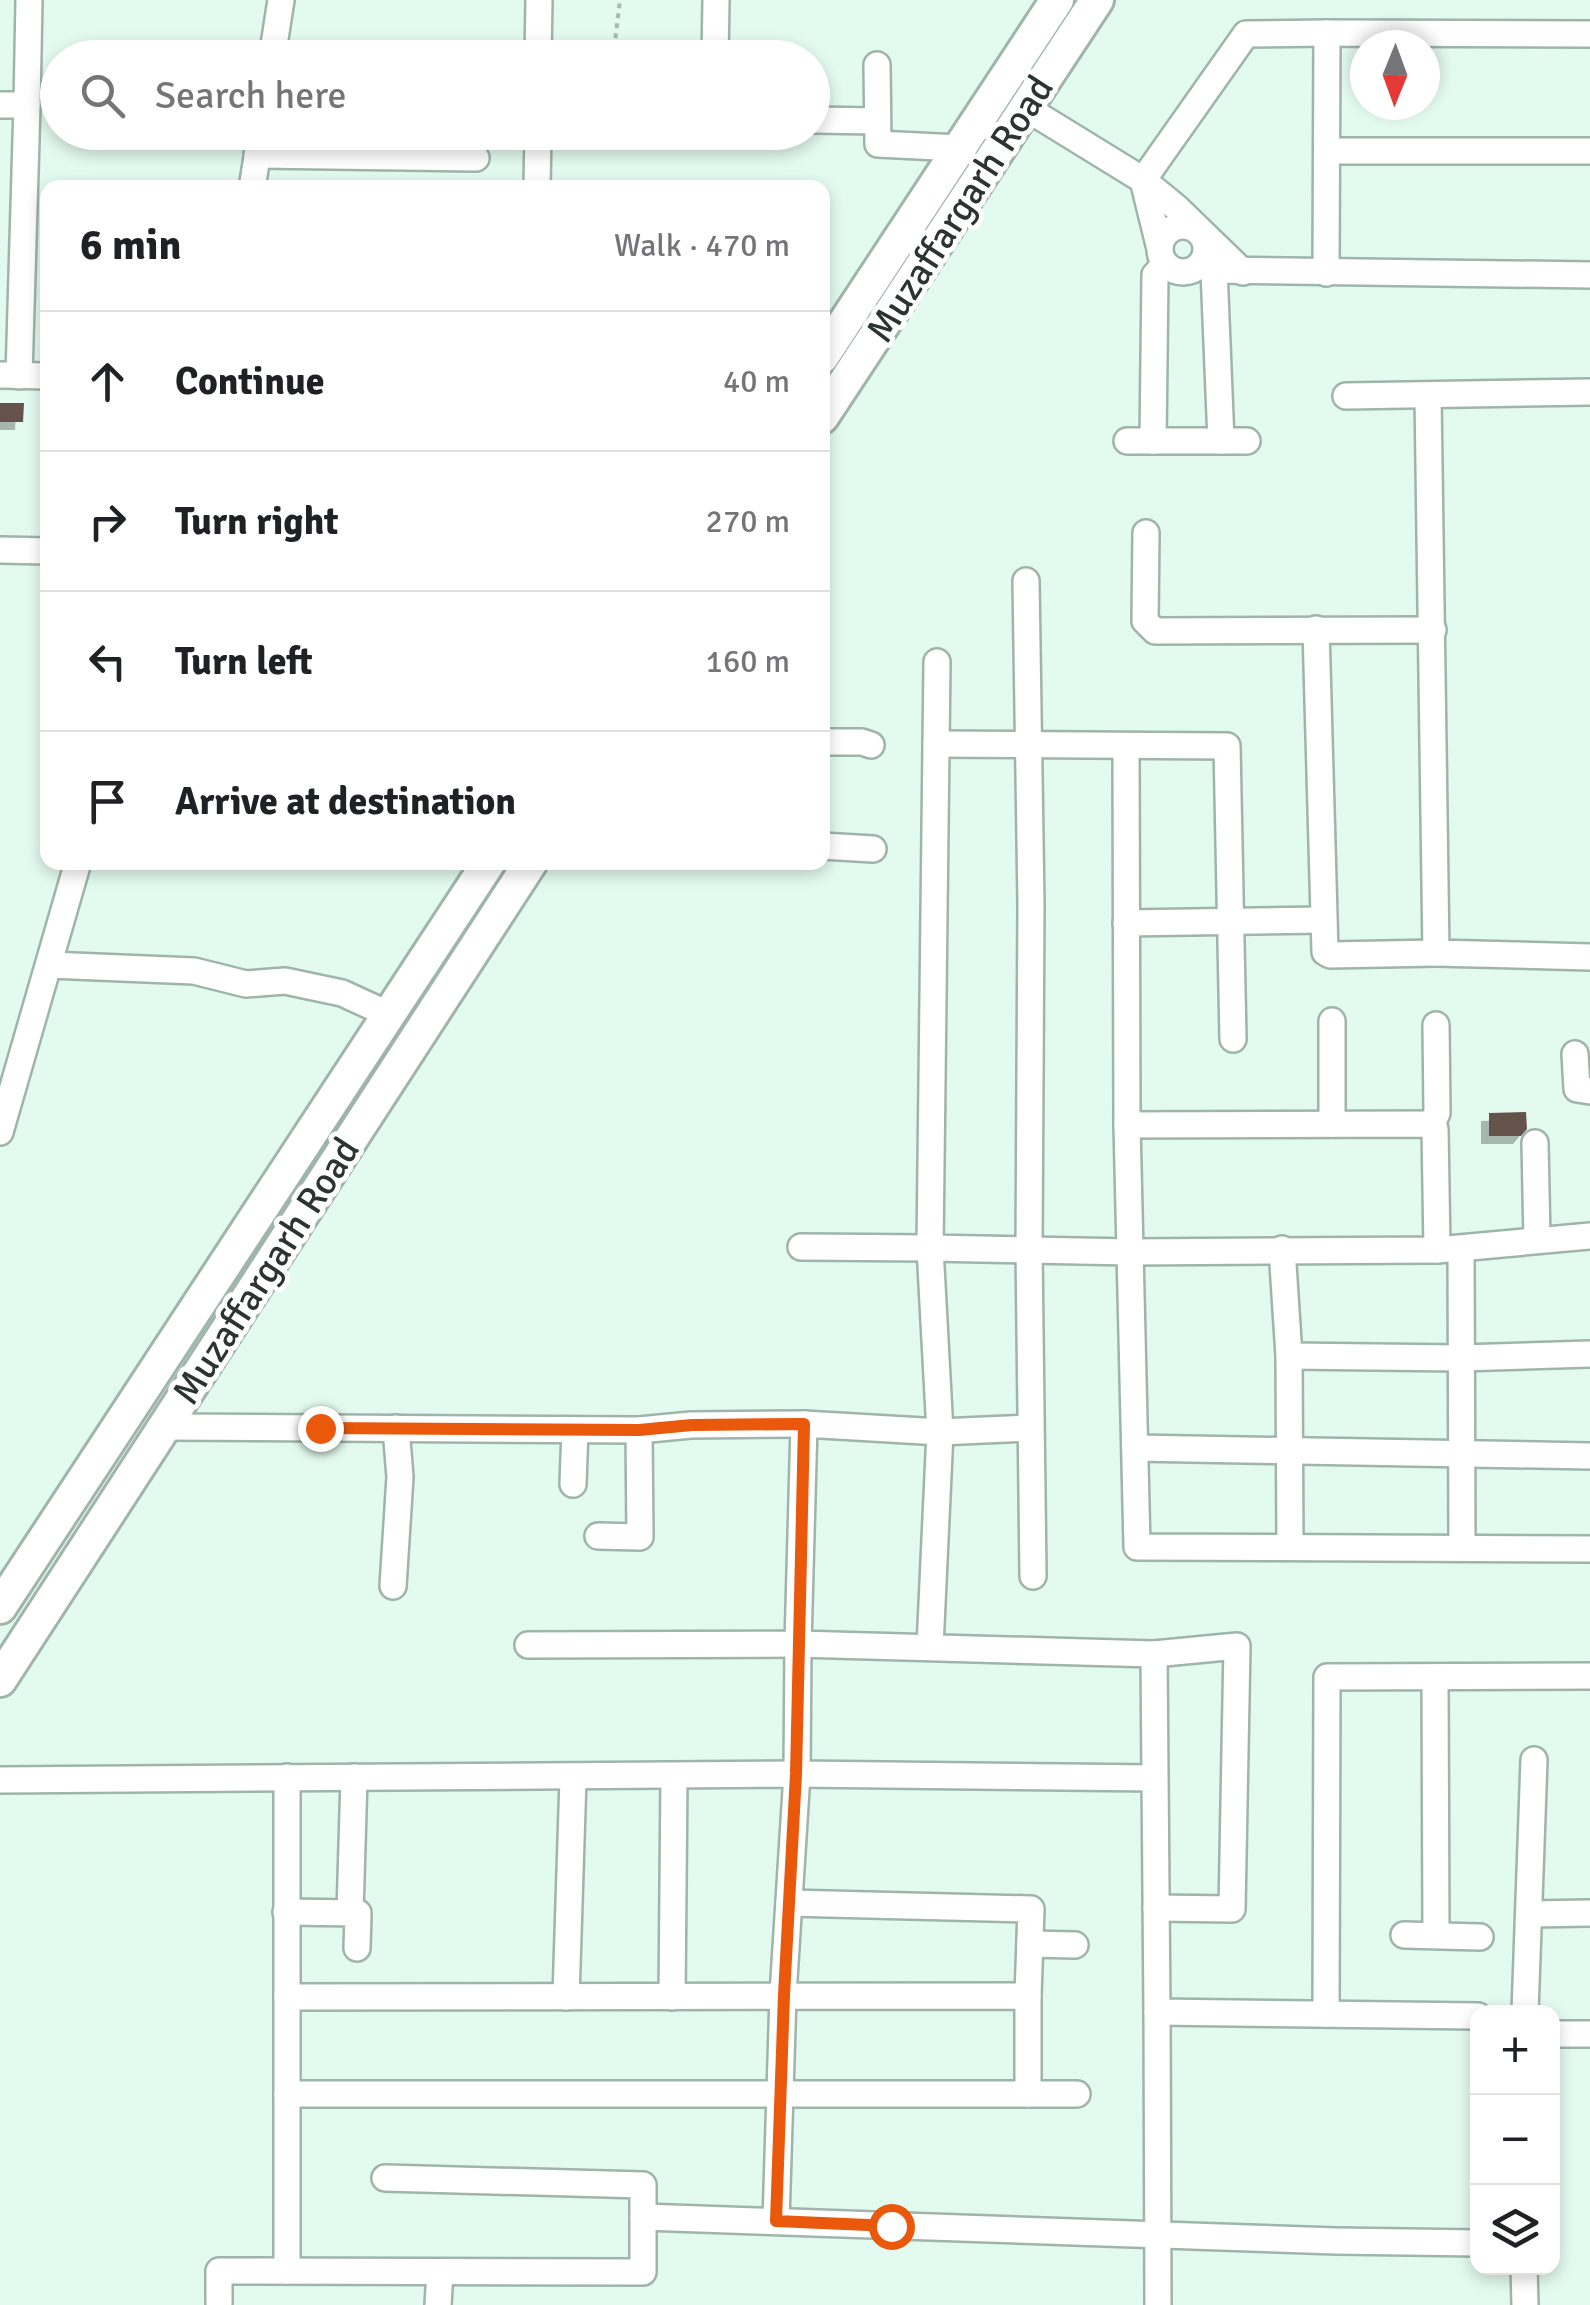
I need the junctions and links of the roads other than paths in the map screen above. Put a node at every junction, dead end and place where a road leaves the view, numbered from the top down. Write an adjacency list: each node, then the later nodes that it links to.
1 (28, 0): 14 (street)
2 (281, 0): 9 (street)
3 (539, 0): 10 (street)
4 (716, 0): 11 (street)
5 (1057, 0): 18 (main road, Muzaffargarh Road)
6 (1097, 0): 15 (main road, Muzaffargarh Road)
7 (1327, 32): 8 (street); 22 (street); 27 (street)
8 (1590, 34)
9 (275, 40)
10 (538, 40)
11 (715, 40)
12 (876, 66): 17 (street)
13 (0, 104): 14 (street)
14 (27, 105): 28 (street)
15 (1026, 108): 27 (street); 42 (main road, Muzaffargarh Road)
16 (830, 120): 17 (street)
17 (877, 120): 18 (street)
18 (960, 148): 36 (main road, Muzaffargarh Road)
19 (258, 150): 25 (street)
20 (352, 150): 24 (street)
21 (538, 150): 26 (street)
22 (1327, 151): 23 (street); 33 (street)
23 (1590, 152)
24 (476, 158)
25 (253, 180)
26 (537, 180)
27 (1143, 180): 29 (street); 30 (street)
28 (12, 224): 35 (street)
29 (1198, 231): 30 (street); 31 (street); 32 (street)
30 (1162, 255): 31 (street); 44 (street)
31 (1205, 270): 32 (street); 44 (street)
32 (1243, 272): 33 (street)
33 (1326, 273): 34 (street)
34 (1590, 275)
35 (10, 303): 37 (street)
36 (830, 345)
37 (9, 376): 38 (street)
38 (40, 376)
39 (1590, 392): 41 (street)
40 (1346, 396): 41 (street)
41 (1428, 396): 50 (street)
42 (830, 405)
43 (1127, 440): 44 (street)
44 (1154, 441)
45 (1146, 533): 49 (street)
46 (0, 550): 47 (street)
47 (40, 551)
48 (1026, 581): 55 (street)
49 (1316, 630): 50 (street); 62 (street)
50 (1433, 630): 65 (street)
51 (937, 662): 53 (street)
52 (830, 742): 54 (street)
53 (936, 744): 55 (street); 82 (street)
54 (871, 745)
55 (1028, 746): 56 (street); 83 (street)
56 (1126, 746): 63 (street); 64 (street)
57 (830, 846): 58 (street)
58 (873, 849)
59 (76, 870): 67 (street)
60 (485, 870): 68 (main road, Muzaffargarh Road)
61 (526, 870): 91 (main road, Muzaffargarh Road)
62 (1323, 920): 63 (street); 65 (street)
63 (1231, 922): 64 (street); 71 (street)
64 (1126, 923): 76 (street)
65 (1436, 953): 66 (street)
66 (1590, 957)
67 (48, 965): 68 (street); 77 (street)
68 (390, 1015): 108 (main road, Muzaffargarh Road)
69 (1332, 1021): 74 (street)
70 (1436, 1025): 75 (street)
71 (1233, 1039)
72 (1575, 1054): 73 (street)
73 (1590, 1091)
74 (1332, 1124): 75 (street); 76 (street)
75 (1432, 1124): 85 (street)
76 (1128, 1126): 86 (street)
77 (0, 1132)
78 (1535, 1143): 80 (street)
79 (1590, 1236): 80 (street)
80 (1537, 1240): 85 (street)
81 (801, 1248): 82 (street)
82 (930, 1248): 83 (street); 96 (street)
83 (1029, 1249): 86 (street); 93 (street)
84 (1282, 1249): 85 (street); 86 (street); 88 (street)
85 (1449, 1250): 89 (street)
86 (1130, 1252): 97 (street)
87 (1590, 1354): 89 (street)
88 (1289, 1356): 89 (street); 98 (street)
89 (1461, 1358): 99 (street)
90 (804, 1424): 95 (street); 96 (street); 109 (street)
91 (166, 1427): 92 (street); 115 (main road, Muzaffargarh Road)
92 (396, 1428): 94 (street); 107 (street)
93 (1030, 1428): 96 (street); 106 (street)
94 (575, 1430): 95 (street); 101 (street)
95 (639, 1430): 102 (street)
96 (940, 1432): 111 (street)
97 (1135, 1448): 98 (street); 103 (street)
98 (1290, 1452): 99 (street); 103 (street)
99 (1463, 1453): 100 (street); 104 (street)
100 (1590, 1456)
101 (572, 1484)
102 (598, 1536)
103 (1290, 1547): 104 (street)
104 (1462, 1548): 105 (street)
105 (1590, 1549)
106 (1034, 1576)
107 (393, 1586)
108 (0, 1607)
109 (798, 1644): 110 (street); 111 (street); 117 (street)
110 (528, 1645)
111 (930, 1647): 112 (street)
112 (1154, 1654): 122 (street); 125 (street)
113 (1435, 1676): 114 (street); 131 (street); 143 (street)
114 (1590, 1676)
115 (0, 1680)
116 (1534, 1760): 128 (street)
117 (796, 1774): 118 (street); 122 (street); 124 (street)
118 (674, 1776): 121 (street); 140 (street)
119 (286, 1777): 120 (street); 123 (street); 126 (street)
120 (354, 1777): 121 (street); 127 (street)
121 (572, 1778): 139 (street)
122 (1155, 1778): 125 (street)
123 (0, 1780)
124 (789, 1903): 133 (street); 136 (street)
125 (1156, 1908): 142 (street)
126 (286, 1912): 127 (street); 138 (street)
127 (350, 1913): 135 (street)
128 (1530, 1914): 129 (street); 141 (street)
129 (1590, 1914)
130 (1404, 1935): 131 (street)
131 (1436, 1935): 132 (street)
132 (1480, 1937)
133 (1030, 1944): 134 (street); 137 (street)
134 (1075, 1945)
135 (357, 1948)
136 (784, 1995): 137 (street); 140 (street); 148 (street)
137 (1028, 1996): 149 (street)
138 (287, 1997): 139 (street); 147 (street)
139 (566, 1997): 140 (street)
140 (672, 1997)
141 (1525, 2005)
142 (1157, 2012): 143 (street); 154 (street)
143 (1326, 2014): 144 (street)
144 (1470, 2016)
145 (1560, 2034): 146 (street)
146 (1590, 2034)
147 (287, 2094): 148 (street); 156 (street)
148 (780, 2094): 149 (street); 153 (street)
149 (1028, 2094): 150 (street)
150 (1077, 2094)
151 (385, 2178): 152 (street)
152 (643, 2217): 153 (street); 157 (street)
153 (776, 2221): 154 (street)
154 (1157, 2235): 155 (street); 161 (street)
155 (1470, 2242)
156 (287, 2271): 157 (street); 159 (street)
157 (440, 2272): 160 (street)
158 (1524, 2275): 162 (street)
159 (218, 2303)
160 (438, 2305)
161 (1158, 2305)
162 (1525, 2305)

